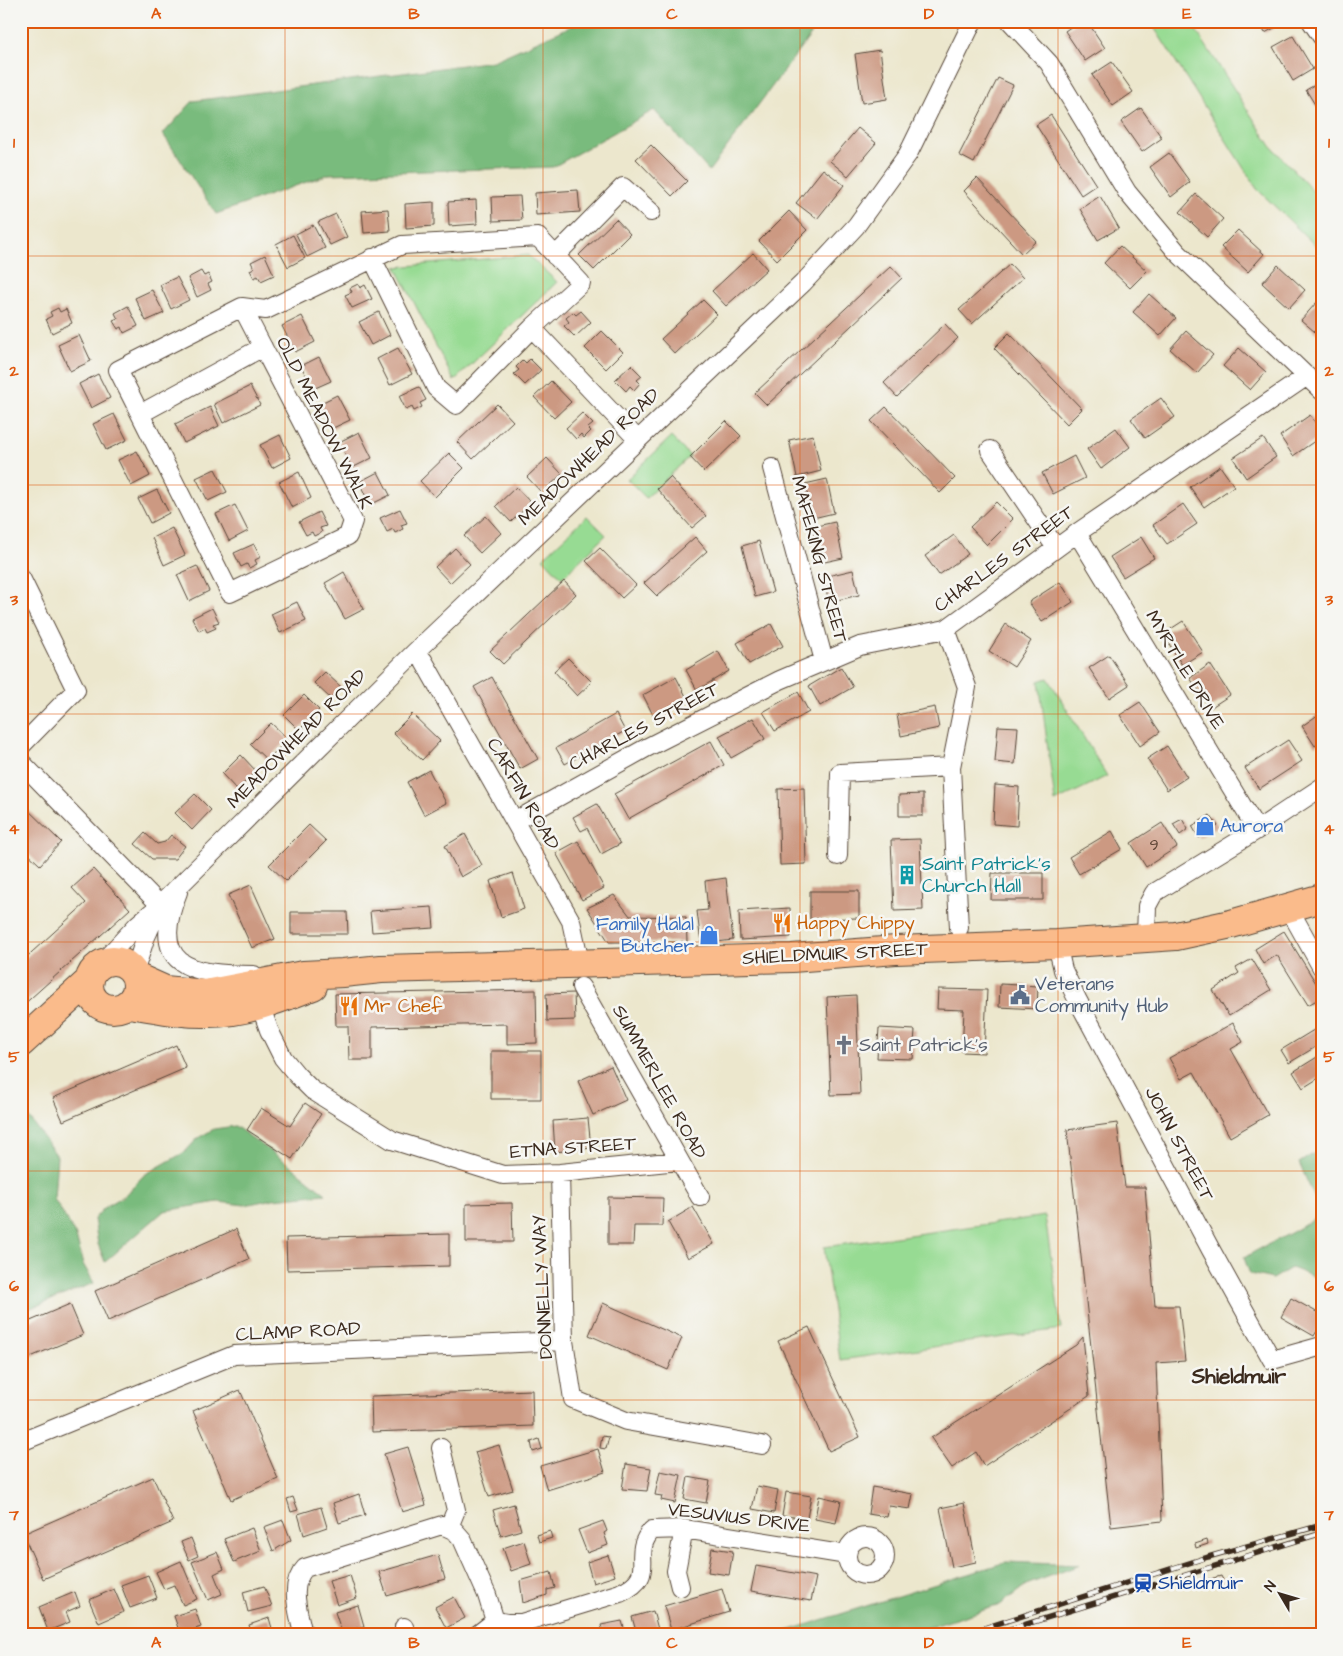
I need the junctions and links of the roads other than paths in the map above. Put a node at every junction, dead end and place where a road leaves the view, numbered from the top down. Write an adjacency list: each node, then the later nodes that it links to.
1 (973, 21): 14 (street, MEADOWHEAD ROAD)
2 (1010, 21): 11 (street)
3 (1311, 21): 4 (street)
4 (1322, 38)
5 (651, 212): 6 (street)
6 (555, 256): 7 (street); 9 (street)
7 (372, 258): 8 (street); 9 (street)
8 (242, 307): 10 (street, OLD MEADOW WALK); 13 (street, OLD MEADOW WALK)
9 (532, 328): 14 (street)
10 (263, 347): 13 (street); 13 (street, OLD MEADOW WALK)
11 (1307, 376): 12 (street); 17 (street, CHARLES STREET)
12 (1322, 391)
13 (140, 414)
14 (638, 440): 21 (street, MEADOWHEAD ROAD)
15 (990, 450): 18 (street)
16 (772, 468): 22 (street, MAFEKING STREET)
17 (1077, 533): 18 (street, CHARLES STREET); 28 (street, MYRTLE DRIVE)
18 (1056, 548): 20 (street, CHARLES STREET)
19 (21, 578): 23 (street)
20 (946, 630): 22 (street, CHARLES STREET); 25 (street)
21 (415, 652): 27 (street, CARFIN ROAD); 30 (street, MEADOWHEAD ROAD)
22 (824, 661): 27 (street, CHARLES STREET)
23 (21, 746)
24 (21, 762): 32 (street)
25 (952, 767): 29 (street); 34 (street)
26 (1322, 787): 28 (street)
27 (515, 821): 42 (street, CARFIN ROAD)
28 (1257, 830): 35 (street)
29 (838, 856)
30 (181, 884): 32 (street, MEADOWHEAD ROAD); 41 (street, MEADOWHEAD ROAD)
31 (1322, 898): 33 (main road, SHIELDMUIR STREET)
32 (160, 905): 38 (street, MEADOWHEAD ROAD); 40 (street, MEADOWHEAD ROAD)
33 (1288, 907): 35 (main road, SHIELDMUIR STREET); 37 (street)
34 (959, 928)
35 (1146, 937): 36 (main road, SHIELDMUIR STREET)
36 (1057, 944): 42 (main road, SHIELDMUIR STREET); 50 (street, JOHN STREET)
37 (1322, 968)
38 (94, 973): 40 (main road); 44 (main road); 45 (main road)
39 (343, 974): 41 (main road, SHIELDMUIR STREET); 42 (main road, SHIELDMUIR STREET); 43 (main road, SHIELDMUIR STREET)
40 (135, 975): 43 (main road, SHIELDMUIR STREET); 44 (main road)
41 (303, 975): 43 (main road, SHIELDMUIR STREET)
42 (580, 975): 46 (street, SUMMERLEE ROAD)
43 (257, 995): 44 (main road, SHIELDMUIR STREET); 47 (street, ETNA STREET)
44 (116, 1006): 45 (main road)
45 (25, 1039)
46 (678, 1161): 47 (street, ETNA STREET); 48 (street, SUMMERLEE ROAD)
47 (560, 1172): 49 (street, DONNELLY WAY)
48 (700, 1197)
49 (564, 1341): 51 (street, CLAMP ROAD); 52 (street, DONNELLY WAY)
50 (1322, 1346)
51 (21, 1442)
52 (762, 1445)
53 (441, 1448): 54 (street)
54 (449, 1527): 58 (street); 59 (street)
55 (684, 1529): 56 (street, VESUVIUS DRIVE); 57 (street); 58 (street, VESUVIUS DRIVE)
56 (847, 1555)
57 (680, 1587)
58 (496, 1621): 60 (street)
59 (303, 1635)
60 (477, 1635)

